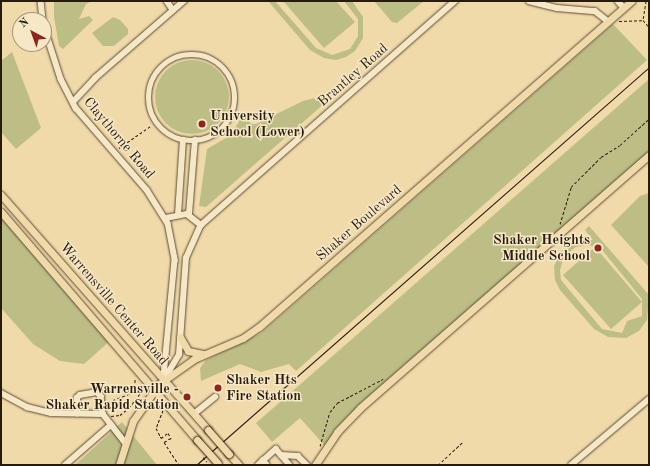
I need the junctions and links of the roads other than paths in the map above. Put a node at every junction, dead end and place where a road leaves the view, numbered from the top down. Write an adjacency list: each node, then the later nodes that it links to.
1 (40, 1): 10 (street)
2 (166, 1): 9 (street)
3 (184, 1): 9 (street)
4 (455, 1): 22 (street, Brantley Road)
5 (529, 1): 11 (street)
6 (618, 1): 8 (street)
7 (631, 1): 8 (main road, Shaker Boulevard)
8 (624, 8): 11 (main road, Shaker Boulevard)
9 (173, 10): 13 (street)
10 (42, 12)
11 (608, 21): 24 (main road, Shaker Boulevard)
12 (52, 51): 13 (street, Claythorne Road)
13 (73, 102): 21 (street, Claythorne Road)
14 (183, 140): 15 (street); 15 (street); 20 (street)
15 (195, 140): 19 (street)
16 (649, 155): 44 (main road)
17 (1, 195): 25 (main road, Warrensville Center Road)
18 (1, 212): 26 (main road, Warrensville Center Road)
19 (190, 214): 20 (street); 22 (street)
20 (178, 215): 21 (street)
21 (166, 218): 25 (street, Claythorne Road)
22 (201, 225): 23 (street, Brantley Road)
23 (180, 337): 24 (main road); 25 (street)
24 (203, 354): 25 (main road, Shaker Boulevard)
25 (163, 380): 26 (main road, Shaker Boulevard); 32 (main road, Warrensville Center Road)
26 (154, 388): 34 (main road, Shaker Boulevard); 37 (main road, Warrensville Center Road, bridge)
27 (1, 393): 30 (street)
28 (215, 396): 32 (street)
29 (649, 399): 45 (street)
30 (77, 414): 31 (street); 31 (street)
31 (103, 414): 33 (street)
32 (194, 414): 40 (main road, Warrensville Center Road, bridge)
33 (111, 425): 34 (street); 38 (street)
34 (125, 442): 39 (main road, Shaker Boulevard)
35 (281, 455): 36 (street); 42 (street); 43 (street)
36 (265, 463): 41 (street)
37 (219, 464)
38 (65, 465)
39 (119, 465)
40 (239, 465)
41 (258, 465)
42 (290, 465)
43 (308, 465)
44 (315, 465)
45 (571, 465)

